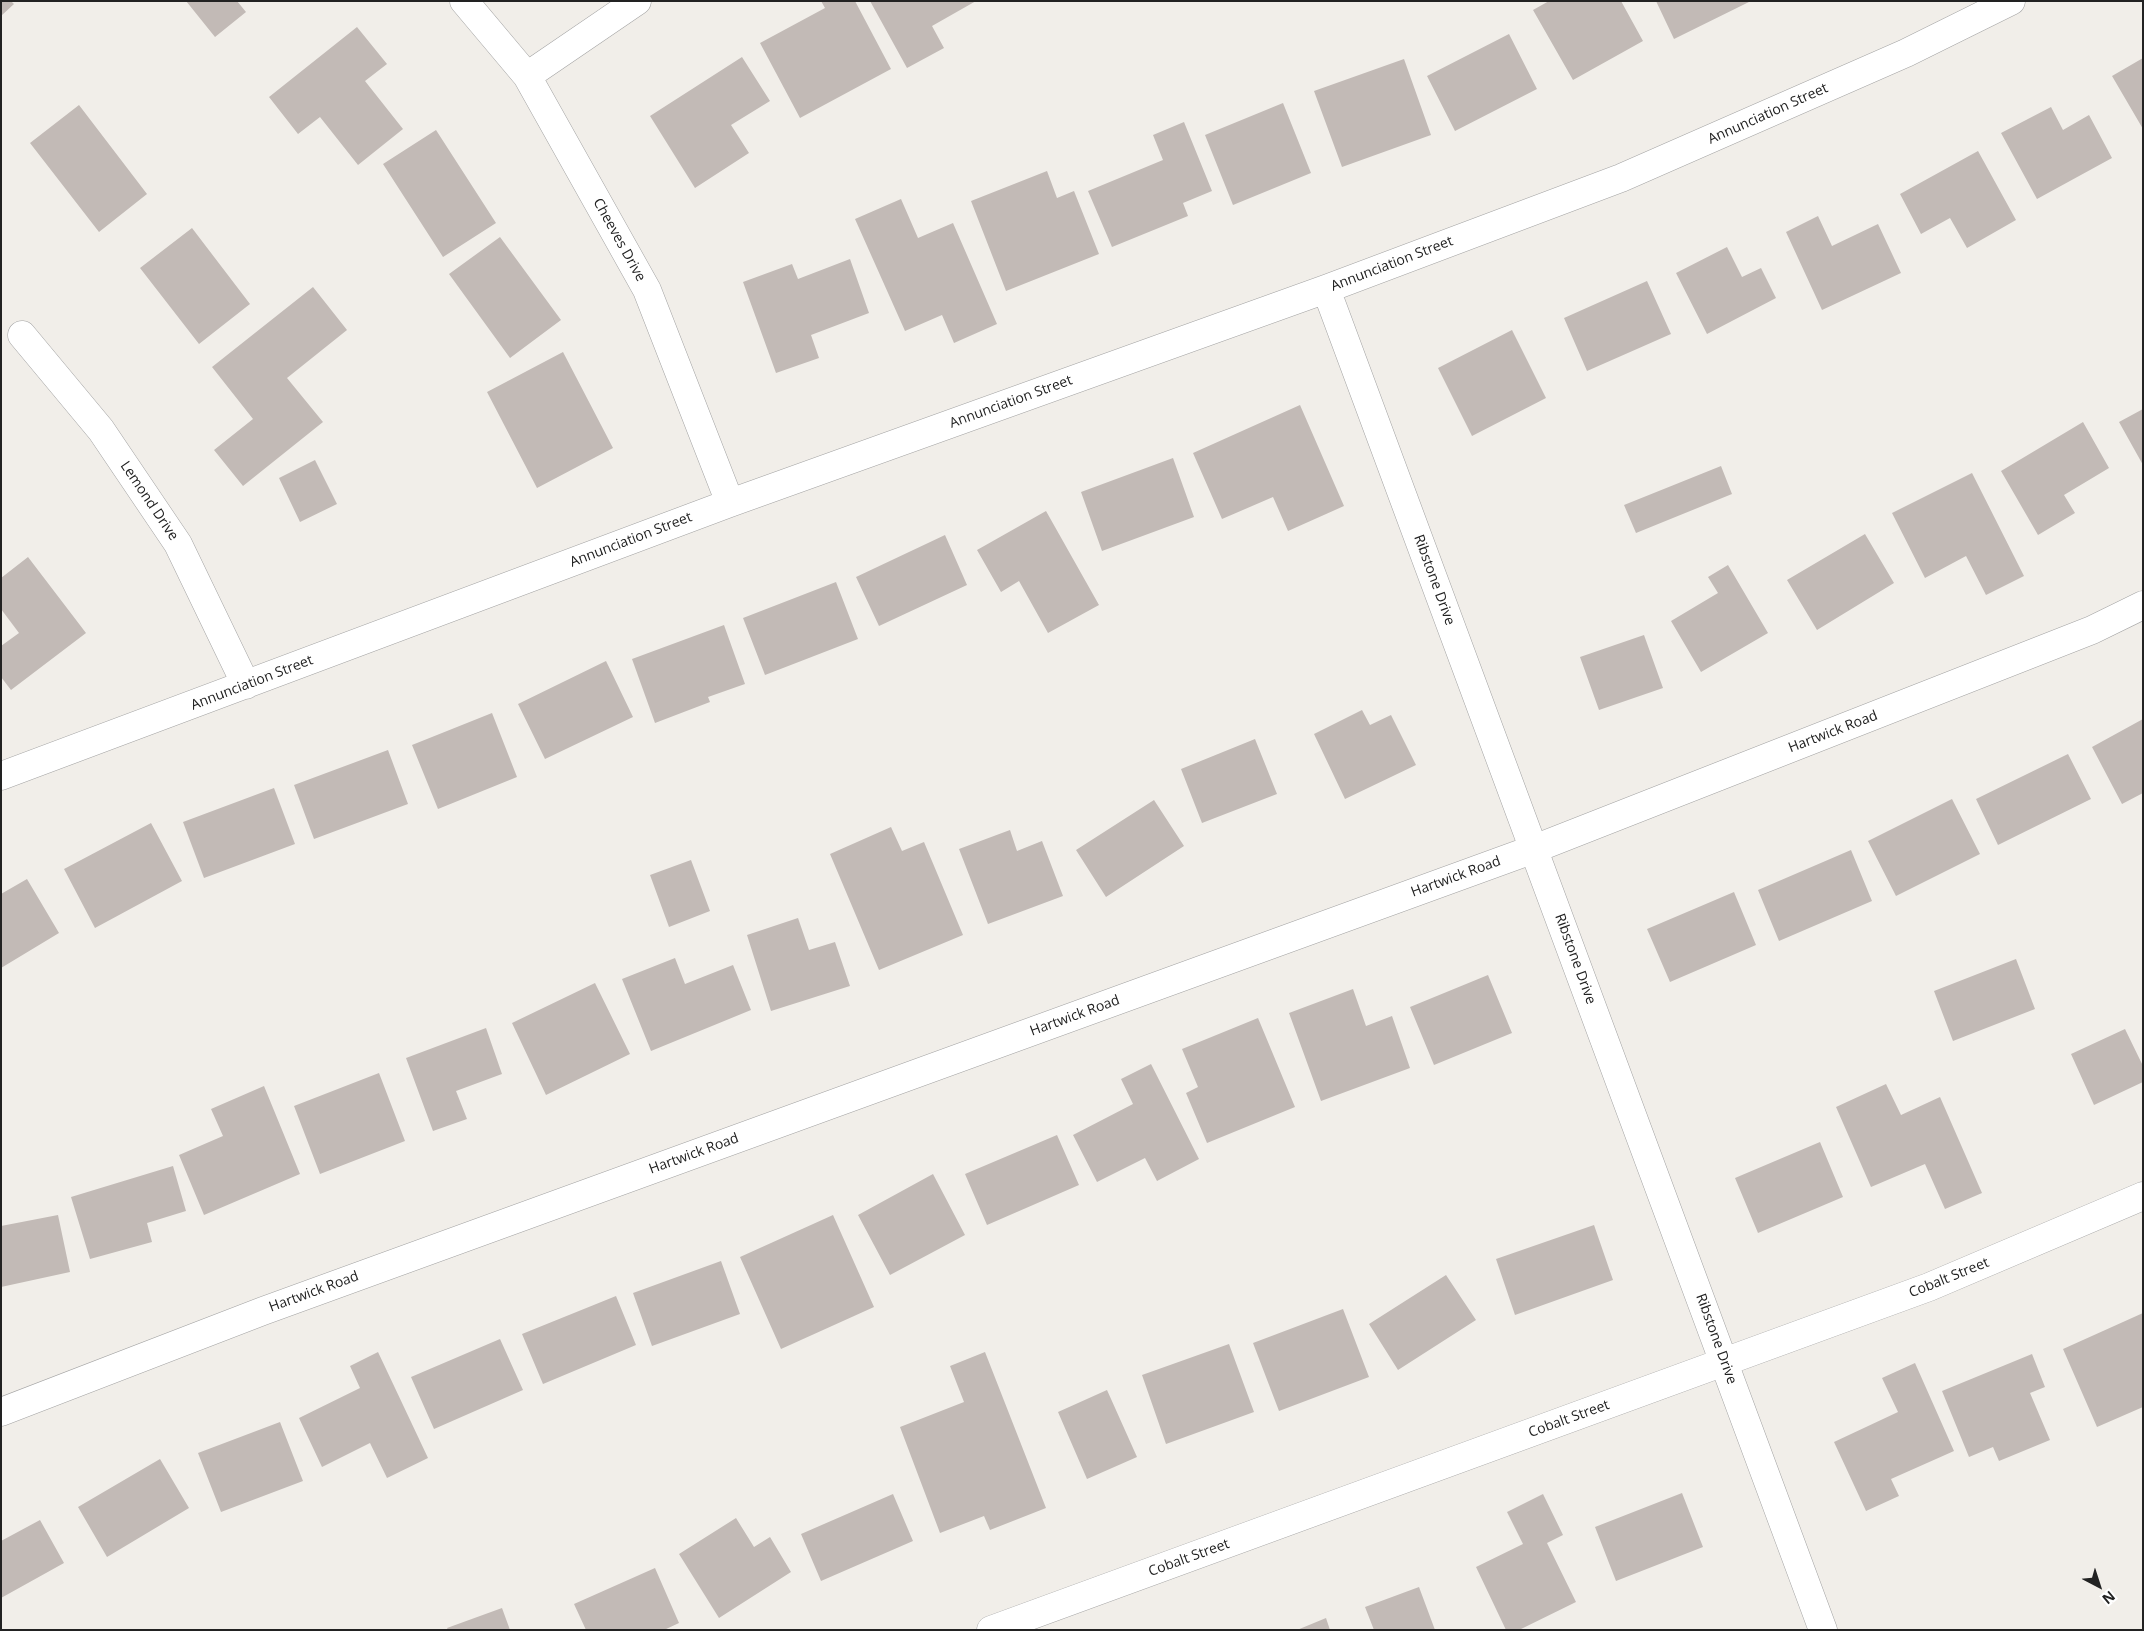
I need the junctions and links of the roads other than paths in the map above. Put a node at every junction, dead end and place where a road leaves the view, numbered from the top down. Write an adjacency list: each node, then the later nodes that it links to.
1 (464, 1): 4 (street, Cheeves Drive)
2 (637, 1): 4 (street)
3 (2011, 1): 5 (street, Annunciation Street)
4 (527, 76): 7 (street, Cheeves Drive)
5 (1326, 289): 7 (street, Annunciation Street); 11 (street, Ribstone Drive)
6 (22, 335): 9 (street, Lemond Drive)
7 (730, 503): 9 (street, Annunciation Street)
8 (2143, 605): 11 (street, Hartwick Road)
9 (246, 685): 10 (street, Annunciation Street)
10 (1, 776)
11 (1534, 849): 13 (street, Ribstone Drive); 14 (street, Hartwick Road)
12 (2143, 1196): 13 (street, Cobalt Street)
13 (1724, 1363): 15 (street, Cobalt Street); 16 (street, Ribstone Drive)
14 (1, 1412)
15 (991, 1630)
16 (1823, 1630)

